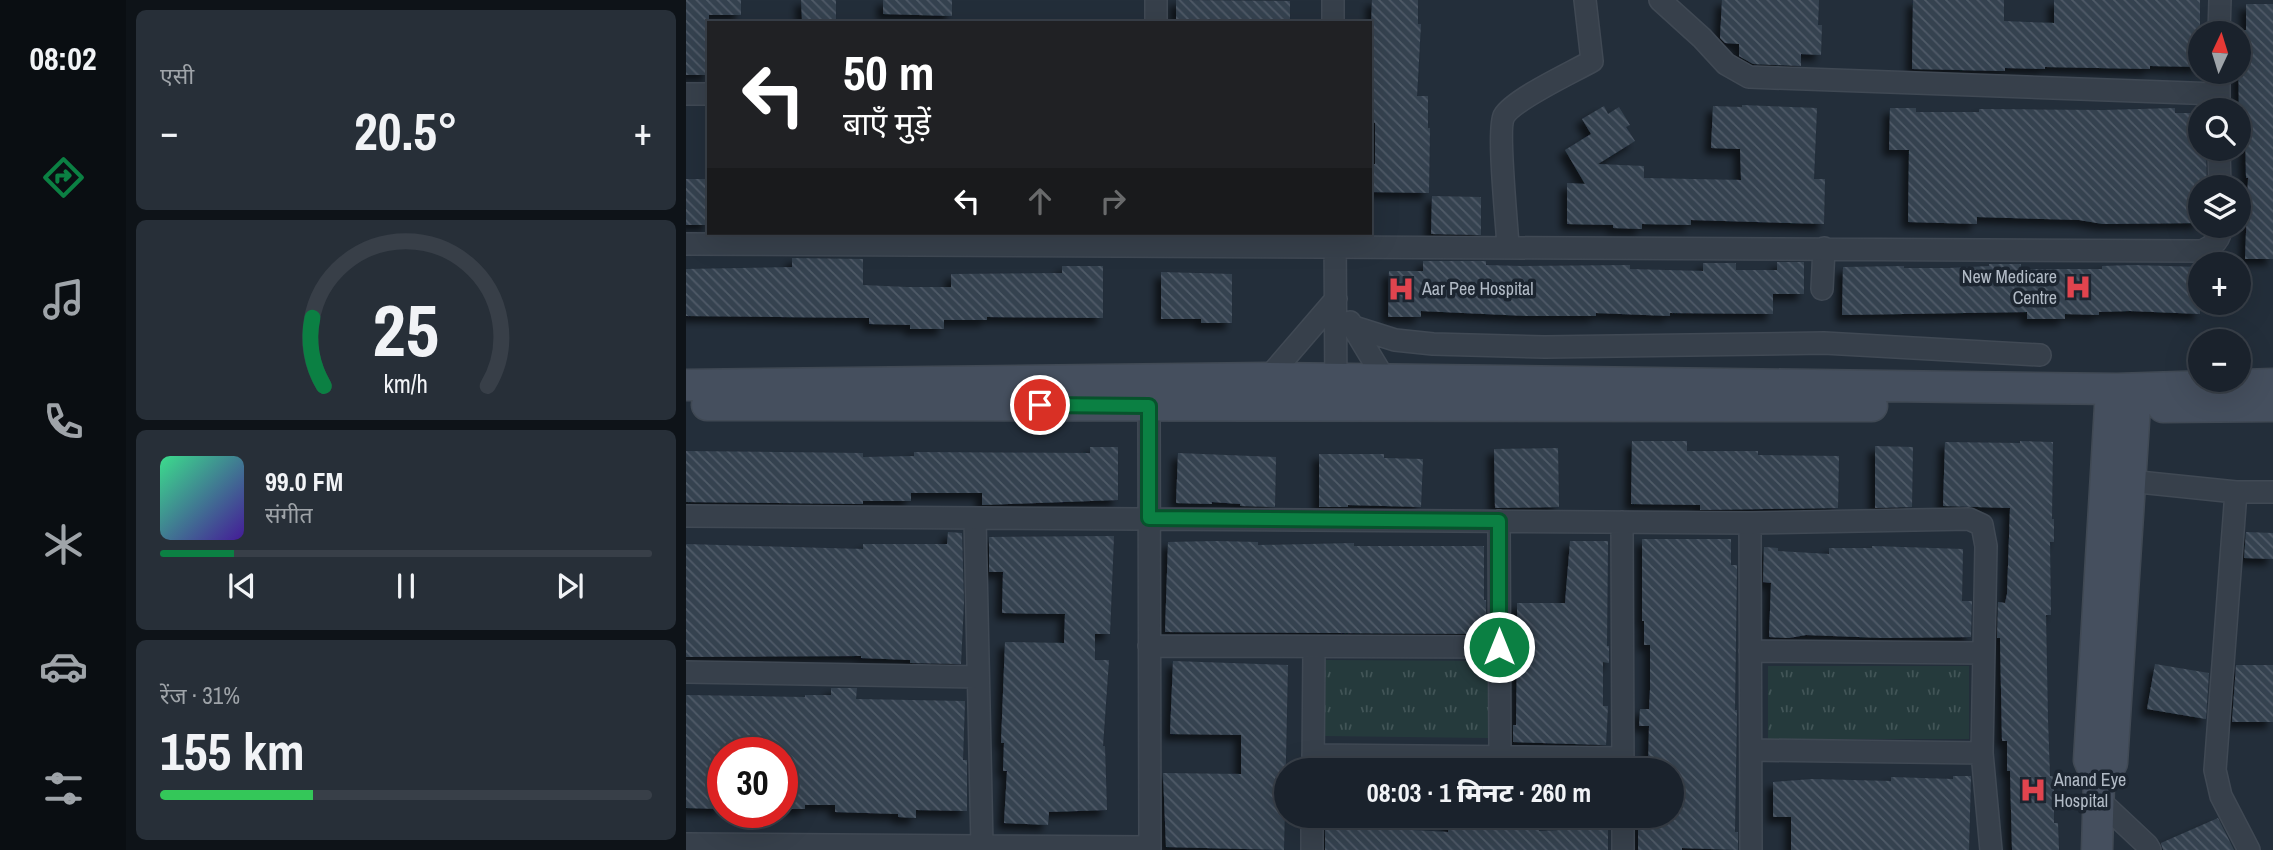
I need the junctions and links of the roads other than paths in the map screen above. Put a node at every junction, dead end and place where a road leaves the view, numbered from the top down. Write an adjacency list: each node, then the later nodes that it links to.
1 (1156, 0): 6 (street)
2 (1333, 0): 7 (street)
3 (1585, 0): 16 (street)
4 (1660, 0): 11 (street)
5 (2220, 0): 8 (street)
6 (1156, 21)
7 (1334, 21)
8 (2219, 21)
9 (686, 94): 10 (street)
10 (707, 94)
11 (2188, 100)
12 (2218, 238): 17 (street)
13 (1156, 239): 14 (street); 15 (street)
14 (1335, 239): 16 (street); 19 (street)
15 (686, 244)
16 (1508, 246): 17 (street)
17 (1824, 248): 18 (street)
18 (1822, 289)
19 (1336, 299): 20 (street); 22 (street); 27 (street)
20 (1354, 327): 21 (street); 23 (street)
21 (2040, 355)
22 (1268, 378): 26 (main road); 27 (main road)
23 (1385, 380): 27 (main road); 28 (main road)
24 (686, 385): 26 (main road)
25 (2271, 387): 28 (main road)
26 (1146, 392): 27 (main road); 29 (main road); 35 (street)
27 (1336, 392): 28 (main road)
28 (2123, 401): 30 (main road); 53 (main road)
29 (686, 405)
30 (2129, 481): 31 (street); 53 (main road)
31 (2236, 492): 32 (street); 65 (street)
32 (2273, 492)
33 (686, 516): 34 (street)
34 (975, 518): 35 (street); 45 (street)
35 (1149, 518): 36 (street); 39 (street)
36 (1499, 521): 37 (street); 41 (street)
37 (1622, 522): 38 (street); 52 (street)
38 (1749, 523): 42 (street); 43 (street)
39 (1149, 646): 40 (street); 58 (street)
40 (1314, 647): 41 (street); 49 (street)
41 (1499, 647): 48 (street)
42 (1750, 651): 43 (street); 46 (street)
43 (1982, 653): 47 (street)
44 (686, 672): 45 (street)
45 (978, 677): 57 (street)
46 (1751, 750): 47 (street); 61 (street)
47 (1982, 753): 62 (street)
48 (1500, 757): 50 (street); 51 (street)
49 (1313, 758)
50 (1469, 758)
51 (1518, 758)
52 (1623, 758)
53 (2098, 791): 63 (main road); 64 (street)
54 (1312, 828): 59 (street)
55 (1623, 828): 60 (street)
56 (686, 844): 57 (street)
57 (982, 846): 58 (street)
58 (1150, 849)
59 (1312, 850)
60 (1623, 850)
61 (1751, 850)
62 (1991, 850)
63 (2097, 850)
64 (2150, 850)
65 (2249, 850)

